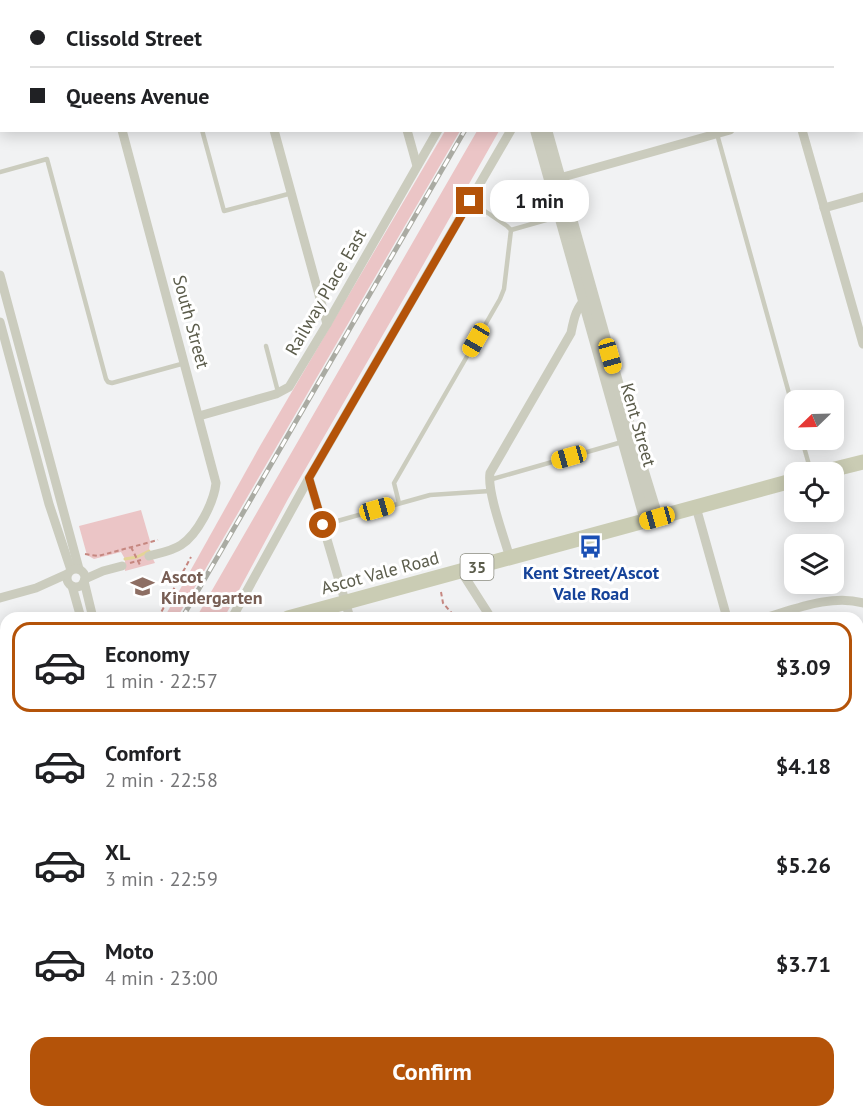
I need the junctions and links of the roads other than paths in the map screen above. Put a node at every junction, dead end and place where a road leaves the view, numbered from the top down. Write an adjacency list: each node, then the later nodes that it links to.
1 (123, 132): 30 (street, South Street)
2 (203, 132): 15 (lane)
3 (275, 132): 15 (street)
4 (408, 132): 12 (street)
5 (437, 132): 12 (street, Railway Place East)
6 (510, 132): 17 (street)
7 (537, 132): 14 (street, Kent Street)
8 (546, 132): 14 (street, Kent Street)
9 (724, 132): 11 (street)
10 (803, 132): 18 (street)
11 (717, 134): 14 (street); 32 (lane)
12 (417, 166): 26 (street, Railway Place East)
13 (0, 172): 30 (lane)
14 (555, 180): 19 (street, Kent Street); 22 (street, Kent Street)
15 (292, 193): 26 (street)
16 (863, 197): 18 (street)
17 (470, 201): 20 (lane); 39 (street)
18 (824, 208): 23 (street)
19 (561, 216): 20 (lane); 22 (street, Kent Street)
20 (511, 230): 43 (lane)
21 (0, 275): 33 (street)
22 (588, 297): 25 (street, Kent Street); 27 (street)
23 (860, 320): 28 (street)
24 (0, 321): 35 (street)
25 (595, 321): 27 (street); 36 (street, Kent Street)
26 (327, 324): 34 (street, Railway Place East)
27 (571, 333): 40 (street)
28 (863, 344)
29 (266, 346): 31 (lane)
30 (185, 363): 34 (street, South Street)
31 (277, 388)
32 (788, 390)
33 (37, 413): 35 (lane); 51 (street)
34 (199, 416): 47 (street, South Street)
35 (25, 417): 51 (street)
36 (629, 440): 40 (lane); 45 (street, Kent Street)
37 (863, 462): 38 (main road)
38 (844, 467)
39 (309, 478): 46 (street); 59 (street)
40 (489, 480): 42 (street)
41 (784, 483): 44 (main road, Ascot Vale Road / 35)
42 (491, 491): 43 (lane); 48 (street)
43 (399, 503): 46 (lane)
44 (696, 507): 45 (main road, Ascot Vale Road / 35); 63 (street)
45 (651, 519): 48 (main road, Ascot Vale Road / 35)
46 (323, 525): 55 (street)
47 (150, 556)
48 (510, 558): 50 (main road, Ascot Vale Road / 35)
49 (122, 566): 51 (street)
50 (461, 571): 55 (main road, Ascot Vale Road / 35); 62 (street)
51 (78, 574): 52 (street); 52 (street); 53 (street); 58 (street)
52 (71, 585): 53 (street); 57 (street)
53 (36, 588): 54 (street)
54 (0, 598)
55 (346, 602): 60 (main road, Ascot Vale Road / 35); 61 (street)
56 (863, 603): 64 (street)
57 (79, 612)
58 (91, 612)
59 (235, 612)
60 (310, 612)
61 (348, 612)
62 (487, 612)
63 (725, 612)
64 (787, 612)

